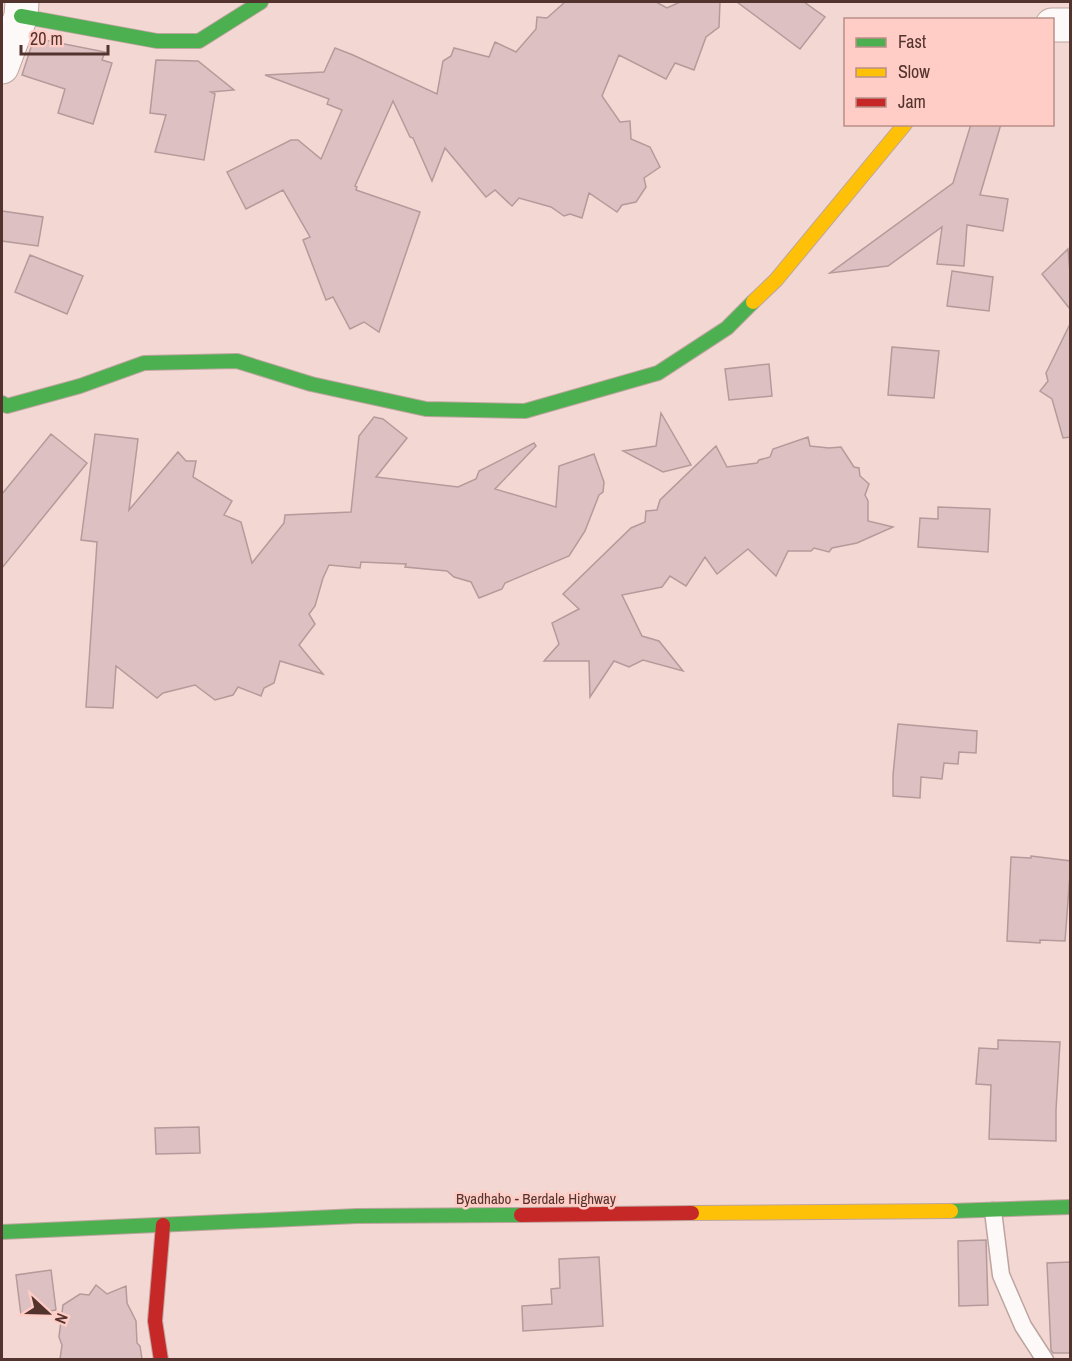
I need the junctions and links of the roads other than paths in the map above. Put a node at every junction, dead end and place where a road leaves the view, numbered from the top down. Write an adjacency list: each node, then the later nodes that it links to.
1 (261, 2): 2 (street)
2 (21, 9): 5 (street)
3 (1054, 25): 4 (street)
4 (1071, 25)
5 (2, 67)
6 (903, 126): 7 (street)
7 (2, 403)
8 (1071, 1208): 9 (street, Byadhabo - Berdale Highway)
9 (993, 1211): 10 (street, Byadhabo - Berdale Highway); 13 (lane)
10 (163, 1225): 11 (street, Byadhabo - Berdale Highway); 12 (street)
11 (2, 1232)
12 (162, 1359)
13 (1045, 1359)

